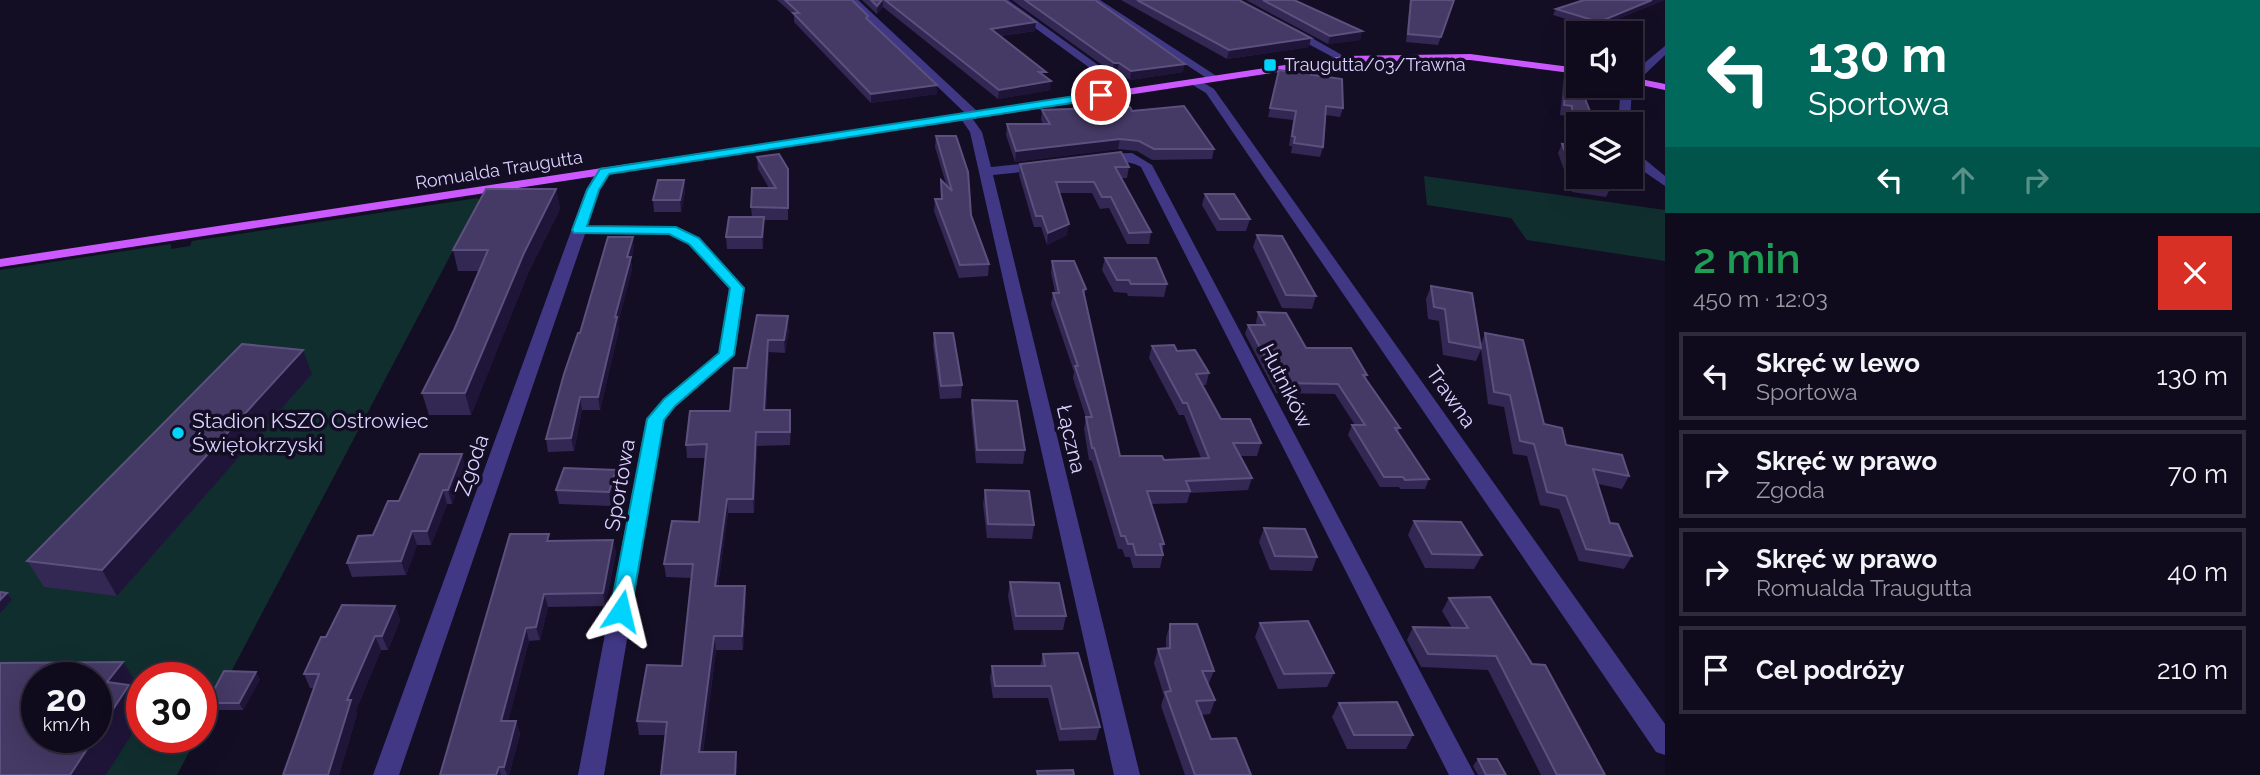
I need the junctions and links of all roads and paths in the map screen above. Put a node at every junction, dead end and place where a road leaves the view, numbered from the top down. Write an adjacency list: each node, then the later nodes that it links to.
1 (852, 0): 14 (street, Łączna)
2 (1002, 0): 13 (street)
3 (1093, 0): 9 (street)
4 (1283, 26): 6 (street)
5 (1665, 49): 8 (street)
6 (1344, 59): 7 (main road, Romualda Traugutta); 9 (main road, Romualda Traugutta)
7 (1566, 69)
8 (1643, 70)
9 (1215, 79): 10 (main road, Romualda Traugutta)
10 (1195, 82): 13 (main road, Romualda Traugutta); 23 (street, Trawna)
11 (1643, 82): 12 (main road)
12 (1665, 87)
13 (1128, 91): 14 (main road, Romualda Traugutta)
14 (969, 116): 18 (main road, Romualda Traugutta); 19 (street, Łączna)
15 (1082, 160): 27 (street, Hutników)
16 (1055, 164): 19 (street)
17 (1643, 165): 20 (street)
18 (604, 172): 21 (street, Zgoda); 22 (main road, Romualda Traugutta)
19 (985, 172): 26 (street, Łączna)
20 (1665, 182)
21 (579, 230): 24 (street, Zgoda); 25 (street, Sportowa)
22 (0, 262)
23 (1665, 744)
24 (386, 775)
25 (591, 775)
26 (1127, 775)
27 (1462, 775)

